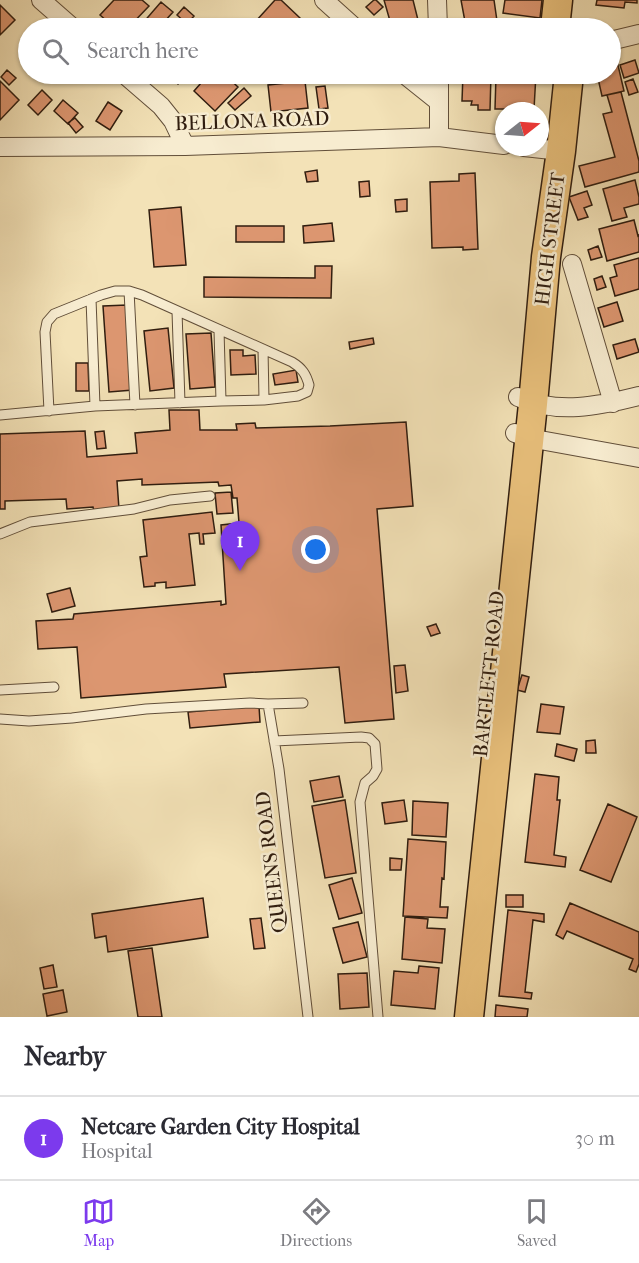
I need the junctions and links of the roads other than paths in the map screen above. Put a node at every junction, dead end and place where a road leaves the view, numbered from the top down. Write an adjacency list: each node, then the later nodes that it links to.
1 (41, 0): 6 (street)
2 (324, 0): 7 (street)
3 (437, 0): 8 (street)
4 (558, 0): 9 (main road)
5 (576, 0): 10 (main road)
6 (62, 18)
7 (344, 18)
8 (438, 18)
9 (556, 18)
10 (574, 18)
11 (639, 34): 12 (street)
12 (621, 39)
13 (136, 84): 23 (street)
14 (416, 84): 18 (street)
15 (439, 84): 18 (street)
16 (549, 84): 19 (main road, HIGH STREET)
17 (566, 84): 20 (main road, HIGH STREET)
18 (439, 102): 21 (street)
19 (547, 102)
20 (549, 132)
21 (439, 137): 22 (street, BELLONA ROAD); 23 (street, BELLONA ROAD)
22 (495, 144)
23 (185, 146): 24 (street, BELLONA ROAD)
24 (0, 147)
25 (543, 156): 31 (main road, HIGH STREET)
26 (572, 264): 38 (street)
27 (129, 291): 28 (lane); 29 (lane); 39 (lane)
28 (91, 299): 40 (lane); 41 (lane)
29 (177, 311): 30 (lane); 37 (lane)
30 (219, 330): 32 (lane); 36 (lane)
31 (532, 332): 35 (main road, BARTLETT ROAD)
32 (263, 349): 34 (lane); 34 (lane)
33 (639, 396): 38 (street)
34 (264, 400): 36 (lane)
35 (526, 400): 38 (street); 43 (main road, BARTLETT ROAD)
36 (221, 401): 37 (lane)
37 (180, 403): 39 (lane)
38 (613, 403)
39 (135, 405): 40 (lane)
40 (95, 406): 41 (lane)
41 (49, 411): 42 (lane)
42 (0, 415)
43 (522, 436): 44 (street); 55 (main road, BARTLETT ROAD); 56 (main road, BARTLETT ROAD)
44 (639, 458)
45 (210, 496): 46 (lane)
46 (0, 534)
47 (54, 687): 48 (lane)
48 (0, 690)
49 (303, 703): 50 (lane)
50 (268, 704): 51 (lane); 52 (lane, QUEENS ROAD)
51 (0, 719)
52 (274, 741): 53 (lane, QUEENS ROAD); 54 (lane)
53 (308, 1017)
54 (378, 1017)
55 (452, 1017)
56 (468, 1017)

